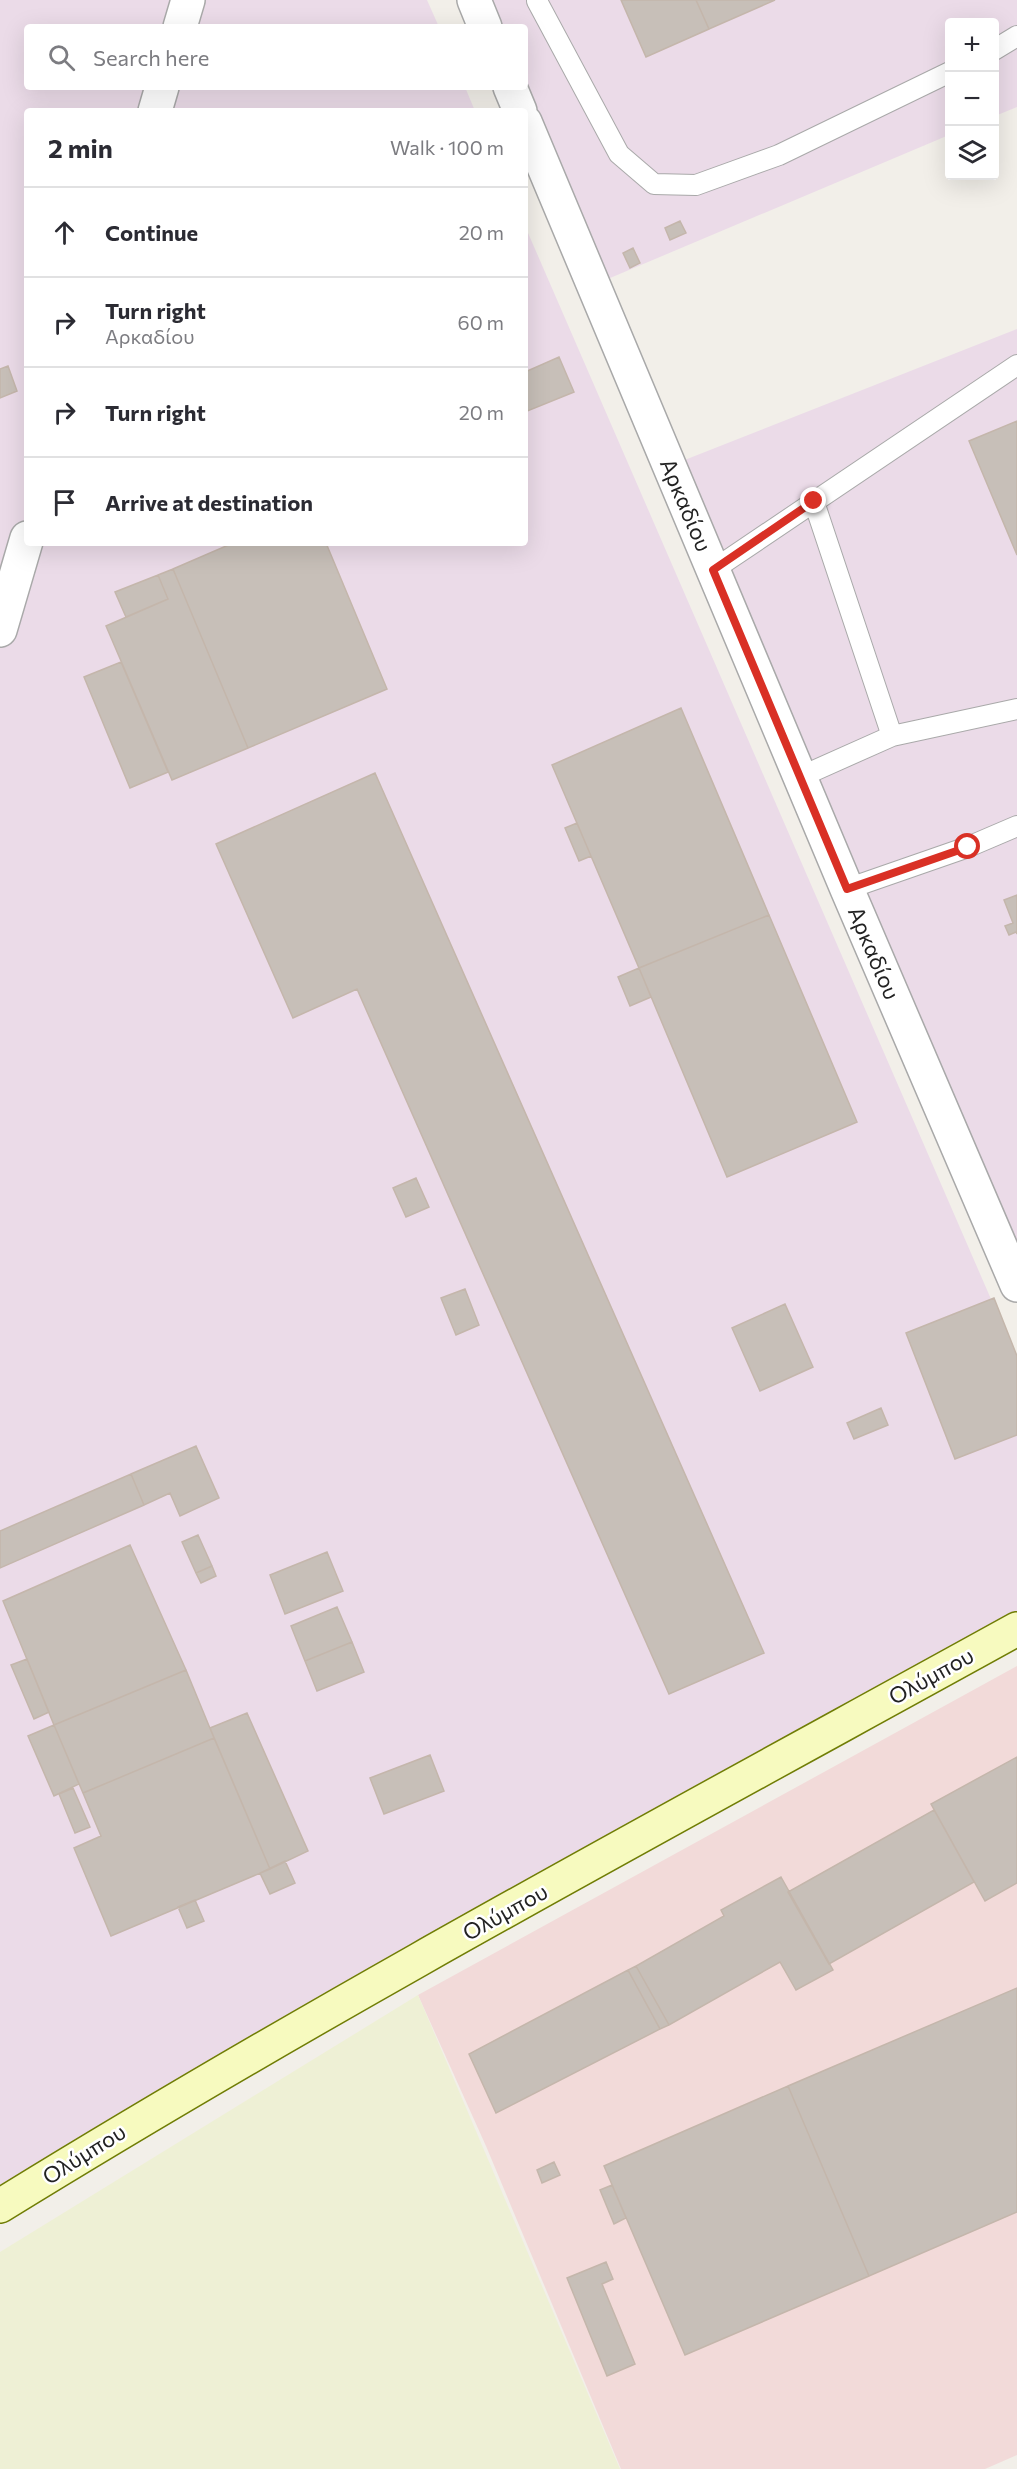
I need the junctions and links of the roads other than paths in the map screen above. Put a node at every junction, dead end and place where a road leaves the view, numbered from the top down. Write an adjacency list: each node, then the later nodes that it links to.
1 (188, 0): 4 (street)
2 (474, 0): 5 (street)
3 (537, 1): 8 (lane)
4 (181, 24)
5 (484, 24)
6 (1017, 36): 7 (lane)
7 (999, 47)
8 (945, 74)
9 (161, 90): 11 (street)
10 (511, 90): 12 (street)
11 (156, 108)
12 (519, 108)
13 (528, 129): 17 (street, Αρκαδίου)
14 (1017, 365): 15 (lane)
15 (814, 501): 17 (lane); 20 (lane)
16 (25, 546): 18 (street)
17 (713, 570): 21 (street, Αρκαδίου)
18 (0, 630)
19 (1017, 709): 20 (lane)
20 (892, 736): 21 (lane)
21 (800, 777): 23 (street, Αρκαδίου)
22 (1017, 826): 23 (lane)
23 (847, 889): 24 (street, Αρκαδίου)
24 (1017, 1284)
25 (1017, 1629): 26 (main road, Ολύμπου)
26 (0, 2206)

